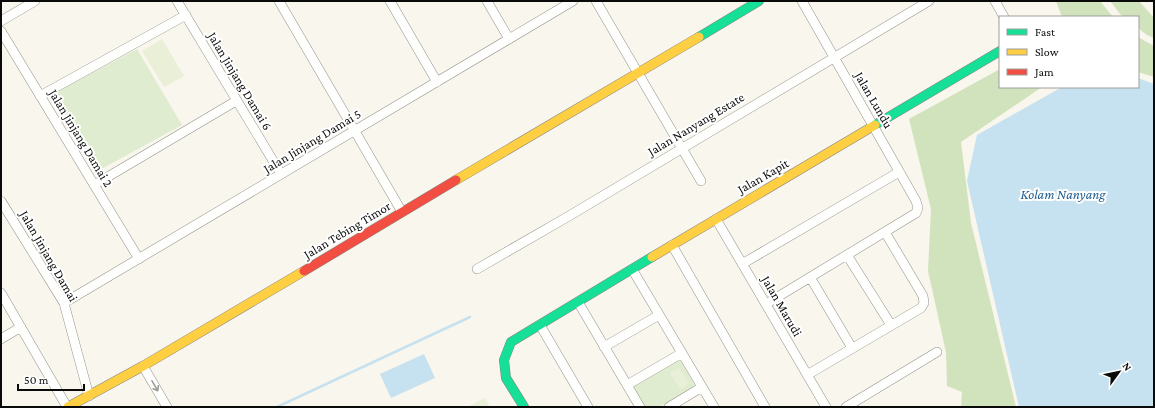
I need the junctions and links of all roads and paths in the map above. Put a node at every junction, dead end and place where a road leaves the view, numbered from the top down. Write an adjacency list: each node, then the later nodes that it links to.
1 (35, 1): 14 (street)
2 (178, 1): 12 (street, Jalan Jinjang Damai 6)
3 (279, 1): 24 (street)
4 (390, 1): 20 (street)
5 (487, 1): 16 (street)
6 (573, 1): 16 (street, Jalan Jinjang Damai 5)
7 (596, 1): 19 (street)
8 (759, 1): 19 (street, Jalan Tebing Timor)
9 (802, 1): 18 (street, Jalan Lundu)
10 (929, 1): 18 (street, Jalan Nanyang Estate)
11 (995, 1): 13 (street)
12 (186, 15): 21 (street); 22 (street, Jalan Jinjang Damai 6)
13 (1003, 16)
14 (1, 21)
15 (1, 31): 21 (street, Jalan Jinjang Damai 2)
16 (509, 39): 20 (street, Jalan Jinjang Damai 5)
17 (999, 52): 23 (street, Jalan Kapit)
18 (834, 58): 23 (street, Jalan Lundu); 25 (street, Jalan Nanyang Estate)
19 (637, 72): 25 (street); 31 (street, Jalan Tebing Timor)
20 (437, 82): 24 (street, Jalan Jinjang Damai 5)
21 (40, 96): 29 (street, Jalan Jinjang Damai 2)
22 (236, 101): 27 (street, Jalan Jinjang Damai 6); 29 (street)
23 (874, 126): 26 (street, Jalan Lundu); 32 (street, Jalan Kapit)
24 (355, 131): 27 (street, Jalan Jinjang Damai 5); 31 (street)
25 (682, 148): 28 (street); 38 (street, Jalan Nanyang Estate)
26 (899, 172): 33 (street, Jalan Lundu); 37 (street)
27 (281, 174): 36 (street, Jalan Jinjang Damai 5)
28 (701, 181)
29 (94, 186): 36 (street, Jalan Jinjang Damai 2)
30 (1, 201): 43 (street, Jalan Jinjang Damai)
31 (402, 212): 54 (street, Jalan Tebing Timor)
32 (716, 219): 34 (street, Jalan Kapit); 37 (street, Jalan Marudi)
33 (885, 232): 35 (street); 47 (street)
34 (672, 245): 39 (street, Jalan Kapit); 66 (street)
35 (847, 255): 40 (street); 47 (street)
36 (138, 259): 43 (street, Jalan Jinjang Damai 5)
37 (742, 264): 44 (street, Jalan Marudi)
38 (477, 269)
39 (632, 269): 42 (street, Jalan Kapit); 45 (street)
40 (810, 277): 44 (street); 51 (street)
41 (1, 293): 48 (street)
42 (578, 302): 46 (street, Jalan Kapit); 50 (street)
43 (64, 303): 58 (street, Jalan Jinjang Damai)
44 (766, 304): 55 (street, Jalan Marudi)
45 (659, 315): 50 (street); 53 (street)
46 (540, 325): 61 (street, Jalan Kapit); 62 (street)
47 (891, 325): 51 (street)
48 (21, 327): 49 (street); 59 (street)
49 (1, 339)
50 (604, 347): 56 (street)
51 (852, 348): 55 (street)
52 (937, 352): 68 (street)
53 (682, 353): 56 (street); 57 (street)
54 (143, 366): 58 (street, Jalan Tebing Timor); 60 (street, one-way to 60)
55 (807, 375): 67 (street, Jalan Marudi)
56 (627, 385): 63 (street)
57 (702, 387): 64 (street); 65 (street)
58 (89, 396): 59 (street, Jalan Tebing Timor)
59 (67, 407)
60 (167, 407)
61 (524, 407)
62 (588, 407)
63 (640, 407)
64 (669, 407)
65 (714, 407)
66 (765, 407)
67 (826, 407)
68 (846, 407)

